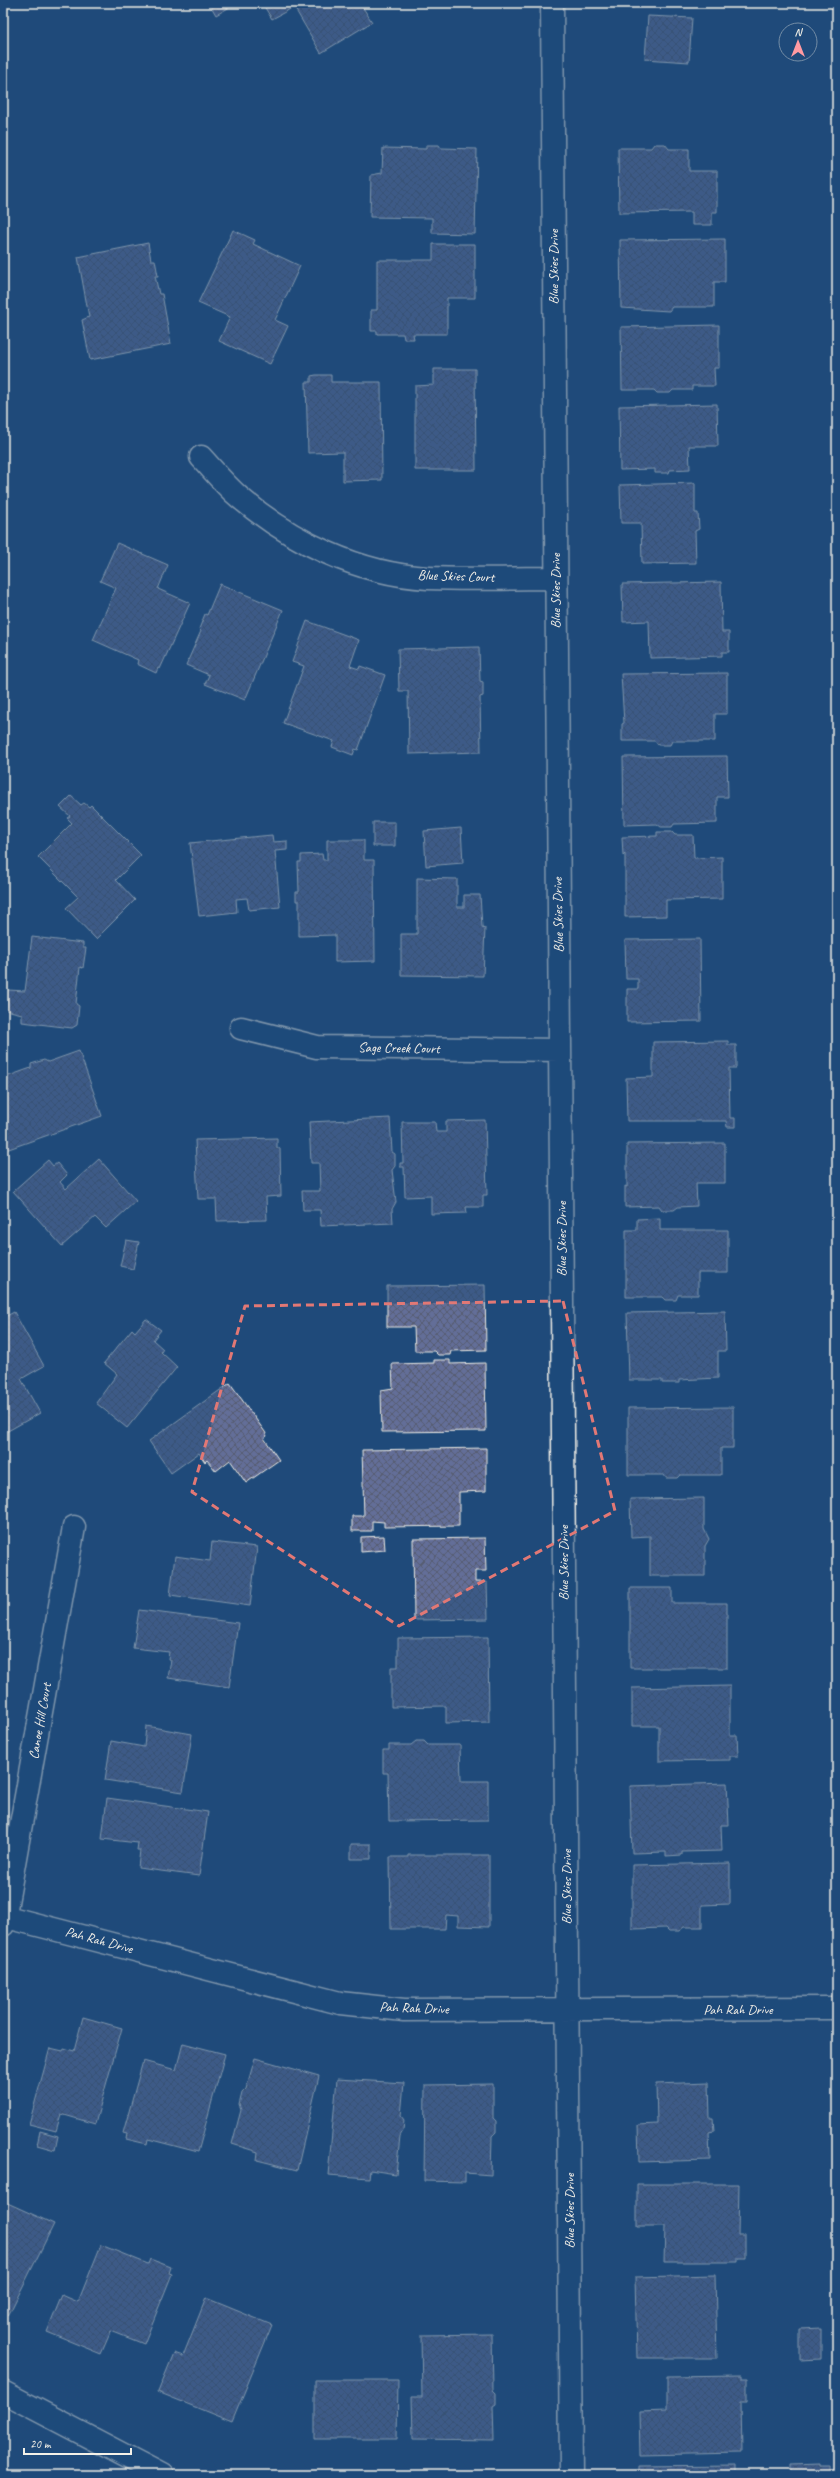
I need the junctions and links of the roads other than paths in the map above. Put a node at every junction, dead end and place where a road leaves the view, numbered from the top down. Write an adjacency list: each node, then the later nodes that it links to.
1 (552, 3): 3 (street, Blue Skies Drive)
2 (201, 457): 3 (street, Blue Skies Court)
3 (555, 578): 5 (street, Blue Skies Drive)
4 (241, 1028): 5 (street, Sage Creek Court)
5 (559, 1050): 9 (street, Blue Skies Drive)
6 (74, 1527): 7 (street, Canoe Hill Court)
7 (4, 1919): 9 (street, Pah Rah Drive)
8 (837, 2008): 9 (street, Pah Rah Drive)
9 (567, 2010): 12 (street, Blue Skies Drive)
10 (3, 2392): 11 (street)
11 (162, 2475)
12 (571, 2475)

